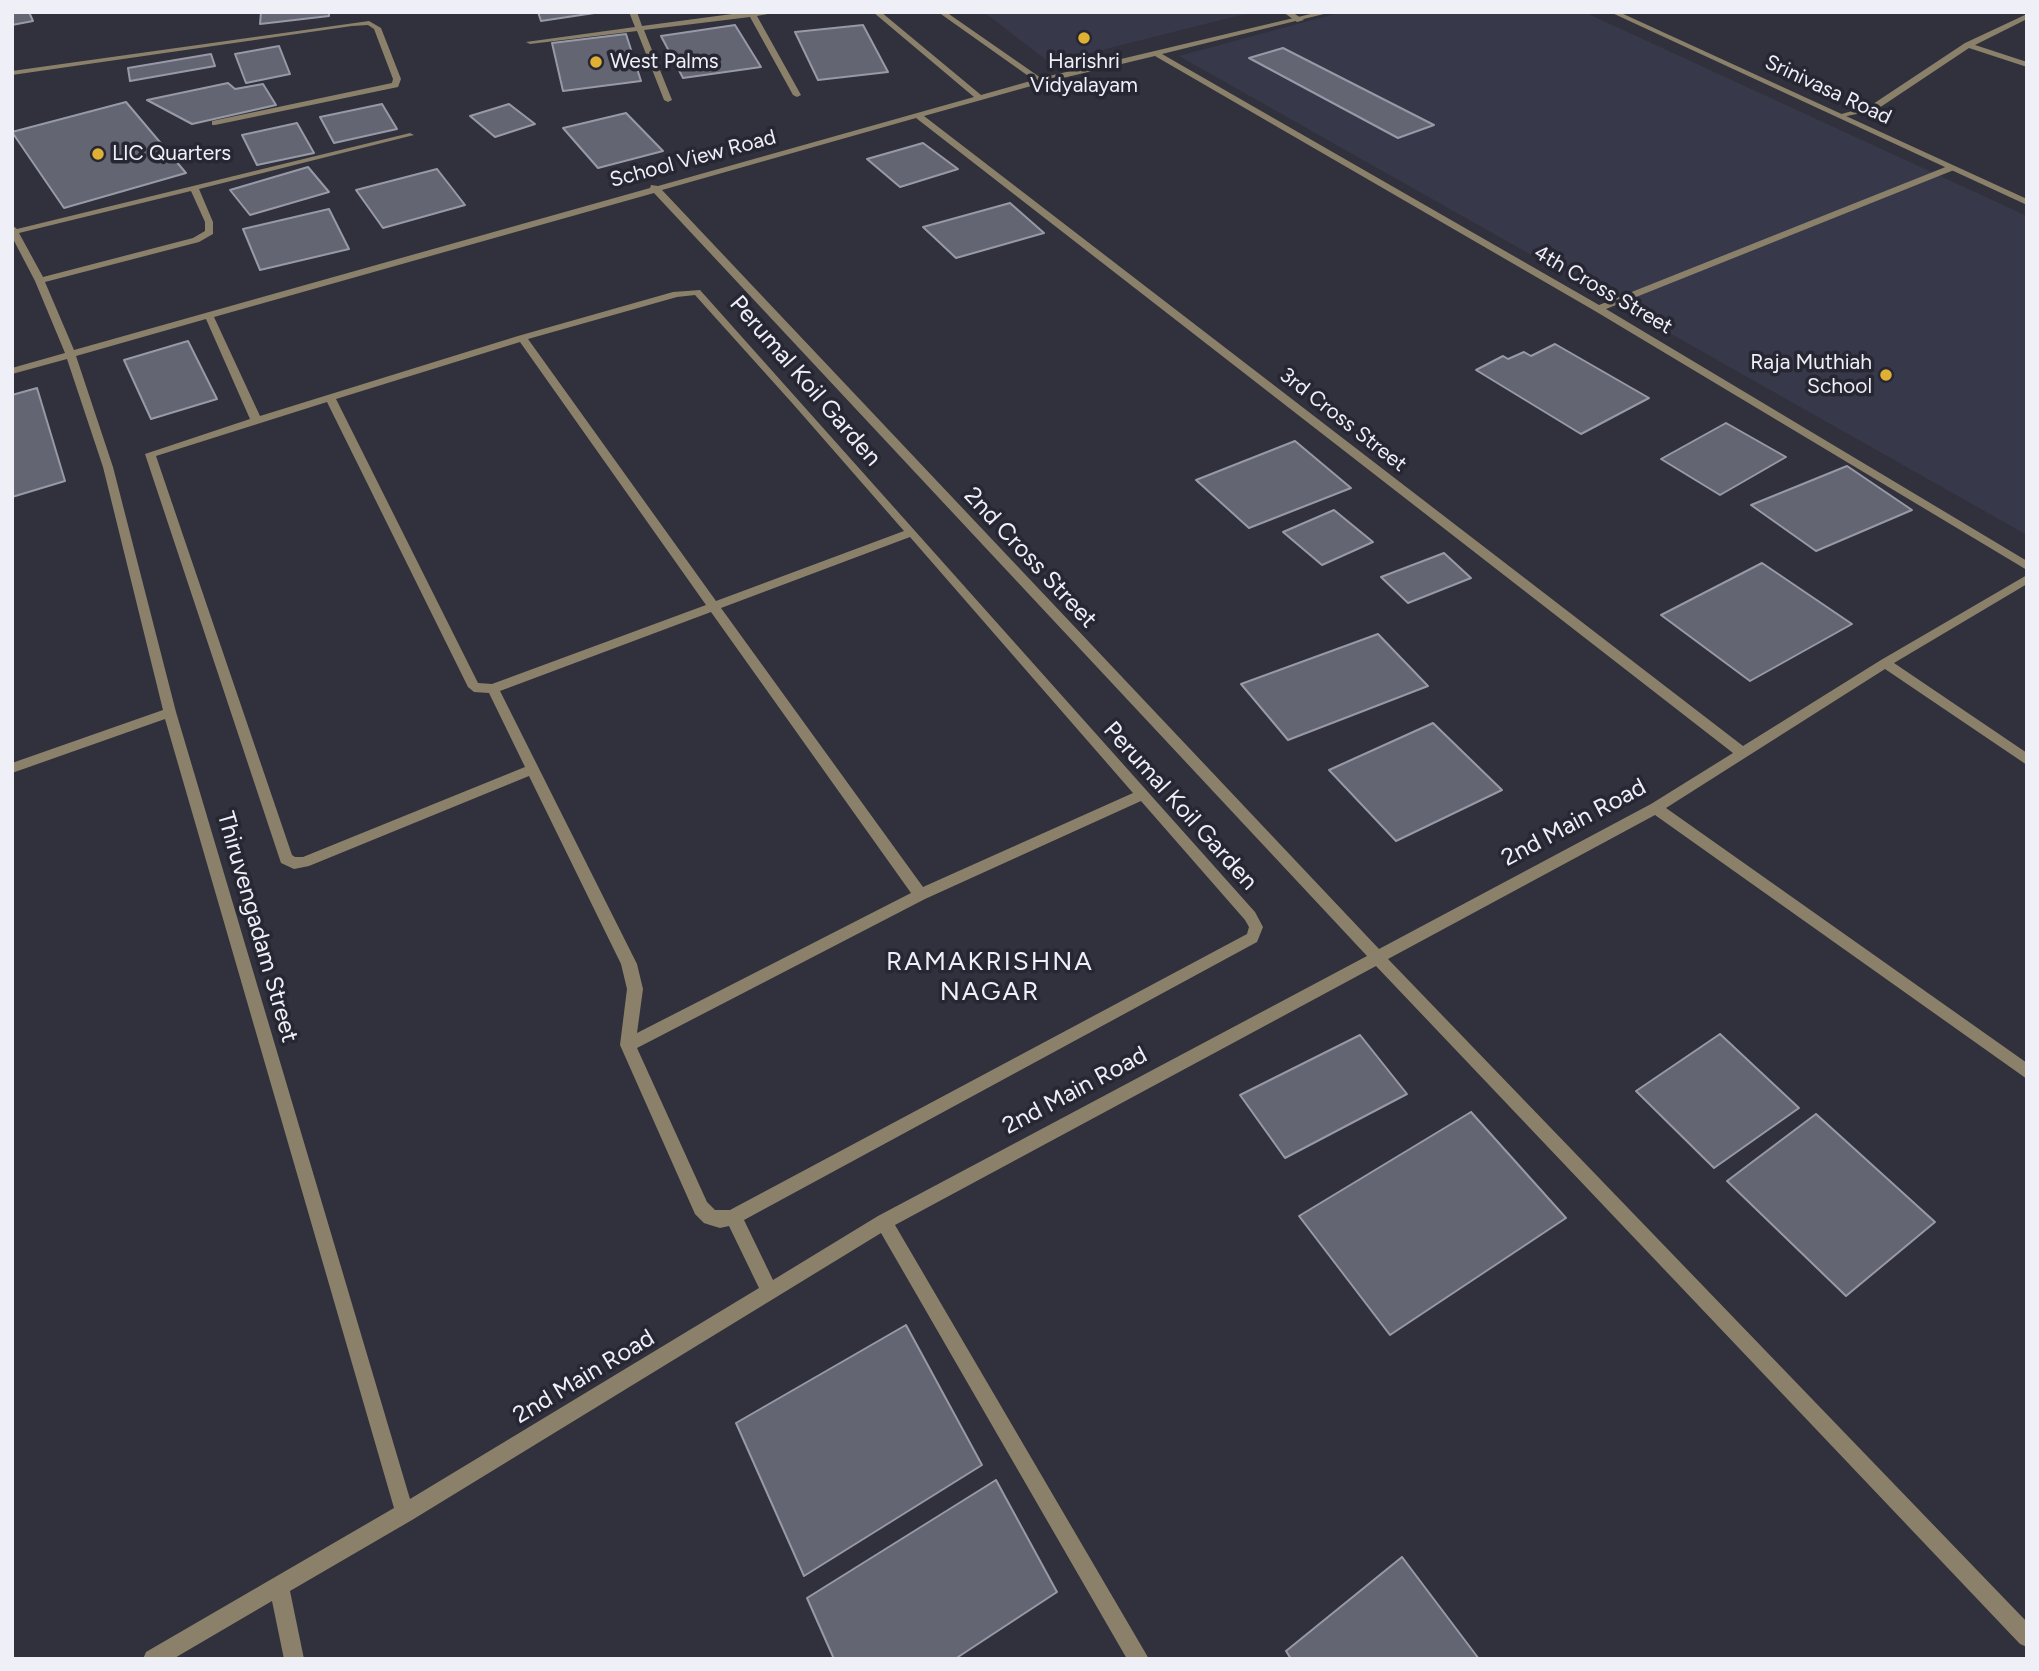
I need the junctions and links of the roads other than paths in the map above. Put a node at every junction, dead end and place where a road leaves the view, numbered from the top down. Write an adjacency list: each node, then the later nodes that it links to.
1 (633, 12): 11 (street)
2 (775, 12): 8 (street)
3 (876, 12): 19 (street)
4 (941, 12): 17 (street)
5 (1286, 12): 10 (street)
6 (1329, 12): 10 (street, School View Road)
7 (1613, 12): 21 (street, Srinivasa Road)
8 (752, 14): 11 (street); 18 (street)
9 (2026, 17): 13 (street)
10 (1300, 20): 14 (street, School View Road)
11 (640, 29): 12 (street); 20 (street)
12 (530, 41)
13 (1968, 45): 15 (street); 21 (street)
14 (1155, 53): 17 (street, School View Road); 31 (street, 4th Cross Street)
15 (2027, 65)
16 (12, 73): 23 (street)
17 (1040, 81): 19 (street, School View Road)
18 (797, 95)
19 (980, 98): 22 (street, School View Road)
20 (668, 100)
21 (1842, 115): 25 (street, Srinivasa Road)
22 (918, 116): 26 (street, School View Road); 45 (street, 3rd Cross Street)
23 (215, 123)
24 (410, 135): 27 (street)
25 (1951, 168): 28 (street, Srinivasa Road); 31 (street)
26 (654, 187): 32 (street, School View Road); 52 (street, 2nd Cross Street)
27 (194, 188): 29 (street); 30 (street)
28 (2027, 202)
29 (13, 230): 30 (street, Thiruvengadam Street)
30 (40, 281): 34 (street, Thiruvengadam Street)
31 (1598, 309): 39 (street, 4th Cross Street)
32 (208, 314): 34 (street, School View Road); 37 (street)
33 (522, 338): 36 (street, Perumal Koil Garden); 38 (street, Perumal Koil Garden); 41 (street)
34 (70, 353): 35 (street); 44 (street, Thiruvengadam Street)
35 (12, 371)
36 (331, 399): 37 (street, Perumal Koil Garden); 43 (street)
37 (256, 420): 48 (street, Perumal Koil Garden)
38 (910, 533): 41 (street); 49 (street, Perumal Koil Garden)
39 (2027, 566)
40 (2027, 579): 42 (street, 2nd Main Road)
41 (712, 607): 43 (street); 51 (street)
42 (1885, 663): 45 (street, 2nd Main Road); 46 (street)
43 (493, 689): 48 (street)
44 (170, 712): 47 (street); 58 (street, Thiruvengadam Street)
45 (1744, 754): 50 (street, 2nd Main Road)
46 (2027, 760)
47 (12, 768)
48 (531, 770): 53 (street)
49 (1141, 795): 51 (street); 55 (street, Perumal Koil Garden)
50 (1656, 808): 52 (street, 2nd Main Road); 54 (street)
51 (919, 895): 53 (street)
52 (1376, 956): 56 (street, 2nd Main Road); 60 (street, 2nd Cross Street)
53 (628, 1045): 55 (street)
54 (2027, 1072)
55 (733, 1217): 57 (street)
56 (884, 1222): 57 (street, 2nd Main Road); 63 (street)
57 (770, 1293): 58 (street, 2nd Main Road)
58 (405, 1513): 59 (street, 2nd Main Road)
59 (279, 1588): 61 (street, 2nd Main Road); 62 (street)
60 (2027, 1637)
61 (153, 1659)
62 (294, 1659)
63 (1139, 1659)

